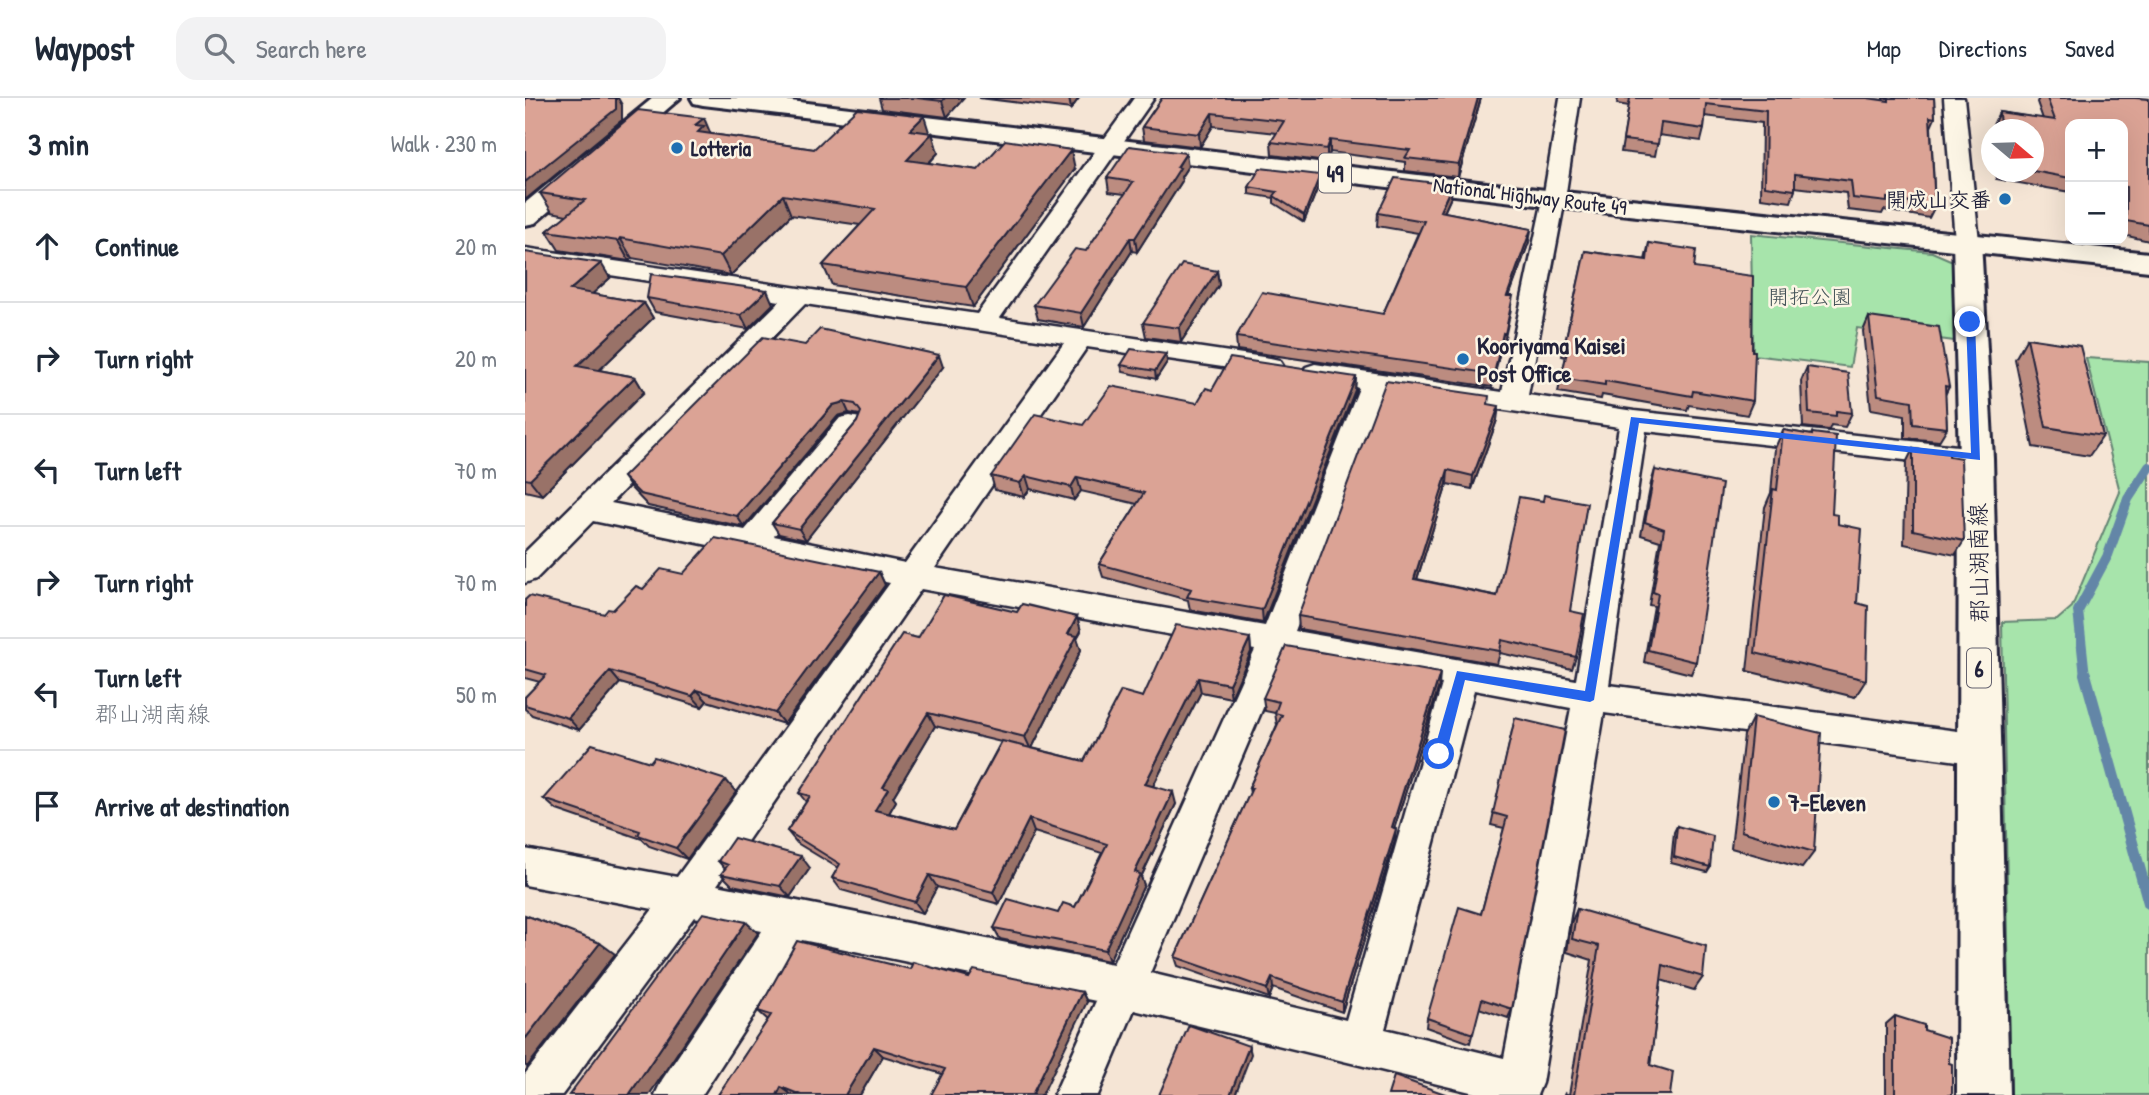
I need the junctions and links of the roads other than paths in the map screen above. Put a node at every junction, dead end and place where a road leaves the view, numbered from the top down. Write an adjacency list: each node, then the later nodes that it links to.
1 (668, 98): 8 (main road)
2 (703, 98): 6 (main road, National Highway Route 49 / 49)
3 (1144, 98): 6 (street)
4 (1570, 98): 7 (street)
5 (1954, 98): 9 (street)
6 (1109, 146): 7 (main road, National Highway Route 49 / 49); 13 (street)
7 (1555, 199): 9 (main road, National Highway Route 49 / 49); 16 (street)
8 (525, 217)
9 (1967, 241): 11 (main road, National Highway Route 49 / 49); 19 (main road, 郡山湖南線 / 6)
10 (525, 255): 12 (street)
11 (2149, 262)
12 (801, 295): 13 (street); 20 (street)
13 (983, 323): 14 (street)
14 (1080, 339): 15 (street); 23 (street)
15 (1375, 382): 16 (street); 24 (street)
16 (1513, 402): 17 (street)
17 (1634, 420): 19 (street); 26 (street)
18 (850, 425): 21 (street)
19 (1976, 457): 27 (main road, 郡山湖南線 / 6)
20 (587, 509): 21 (street); 22 (street)
21 (751, 543): 23 (street)
22 (525, 571)
23 (913, 576): 24 (street); 29 (street)
24 (1275, 642): 25 (street); 31 (street)
25 (1461, 675): 26 (street); 32 (street)
26 (1590, 697): 27 (street); 32 (street)
27 (1980, 749): 36 (main road, 郡山湖南線 / 6)
28 (525, 867): 29 (street)
29 (686, 897): 30 (street); 33 (street)
30 (793, 919): 31 (street); 34 (street)
31 (1125, 987): 32 (street); 35 (street)
32 (1360, 1044)
33 (536, 1095)
34 (677, 1095)
35 (1076, 1095)
36 (1983, 1095)

